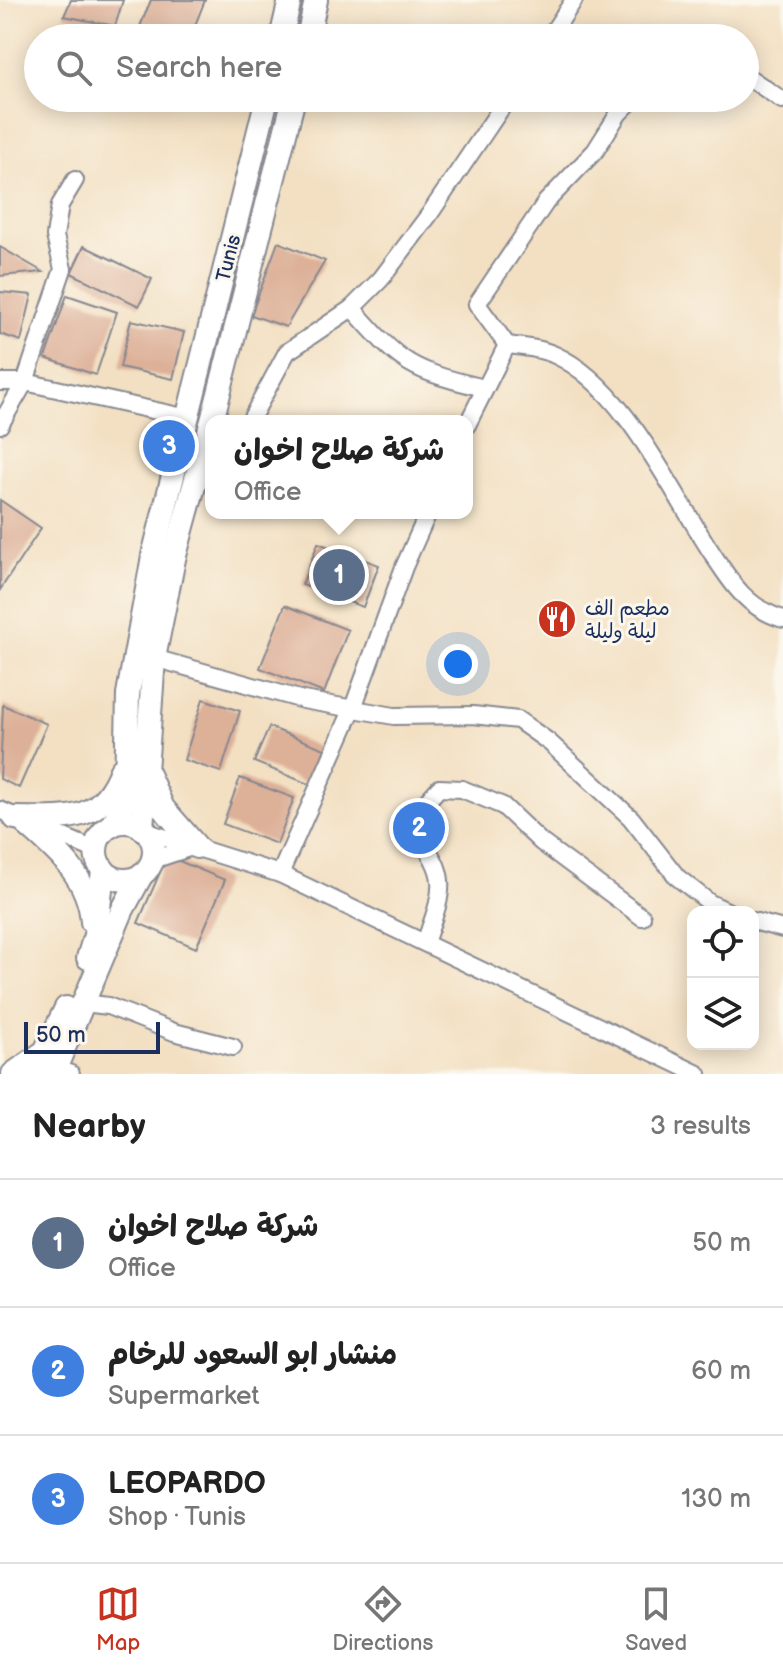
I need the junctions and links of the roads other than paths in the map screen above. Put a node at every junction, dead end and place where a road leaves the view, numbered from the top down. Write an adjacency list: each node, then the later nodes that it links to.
1 (290, 0): 4 (main road)
2 (316, 0): 5 (main road)
3 (574, 0): 6 (street)
4 (284, 24)
5 (311, 24)
6 (558, 24)
7 (759, 84): 8 (street)
8 (782, 100)
9 (264, 112): 22 (main road, Tunis)
10 (290, 112): 19 (main road)
11 (499, 112): 14 (street)
12 (620, 112): 15 (street)
13 (75, 180): 17 (street)
14 (352, 308): 18 (street); 20 (street)
15 (507, 345): 18 (street); 26 (street)
16 (0, 382): 17 (street)
17 (25, 382): 22 (street); 23 (street)
18 (484, 388): 21 (street)
19 (213, 415)
20 (253, 415)
21 (472, 415)
22 (188, 418): 29 (main road, Tunis)
23 (0, 425)
24 (205, 460): 27 (main road)
25 (426, 519): 28 (street)
26 (783, 619)
27 (154, 658): 28 (street); 29 (main road)
28 (353, 708): 36 (street); 37 (street)
29 (136, 760): 30 (main road); 31 (main road); 32 (main road); 33 (main road)
30 (14, 818): 34 (street); 41 (main road)
31 (111, 826): 32 (main road); 34 (main road)
32 (144, 830): 33 (street); 35 (main road)
33 (197, 847): 35 (street); 36 (street)
34 (100, 860): 35 (main road); 41 (main road)
35 (147, 867): 43 (main road)
36 (280, 874): 42 (street)
37 (716, 906)
38 (642, 917): 42 (street)
39 (759, 923): 40 (street)
40 (783, 929)
41 (94, 942): 45 (main road)
42 (425, 943): 47 (street)
43 (84, 1003): 44 (street); 45 (main road)
44 (233, 1047)
45 (52, 1068): 46 (main road)
46 (13, 1074)
47 (698, 1074)

